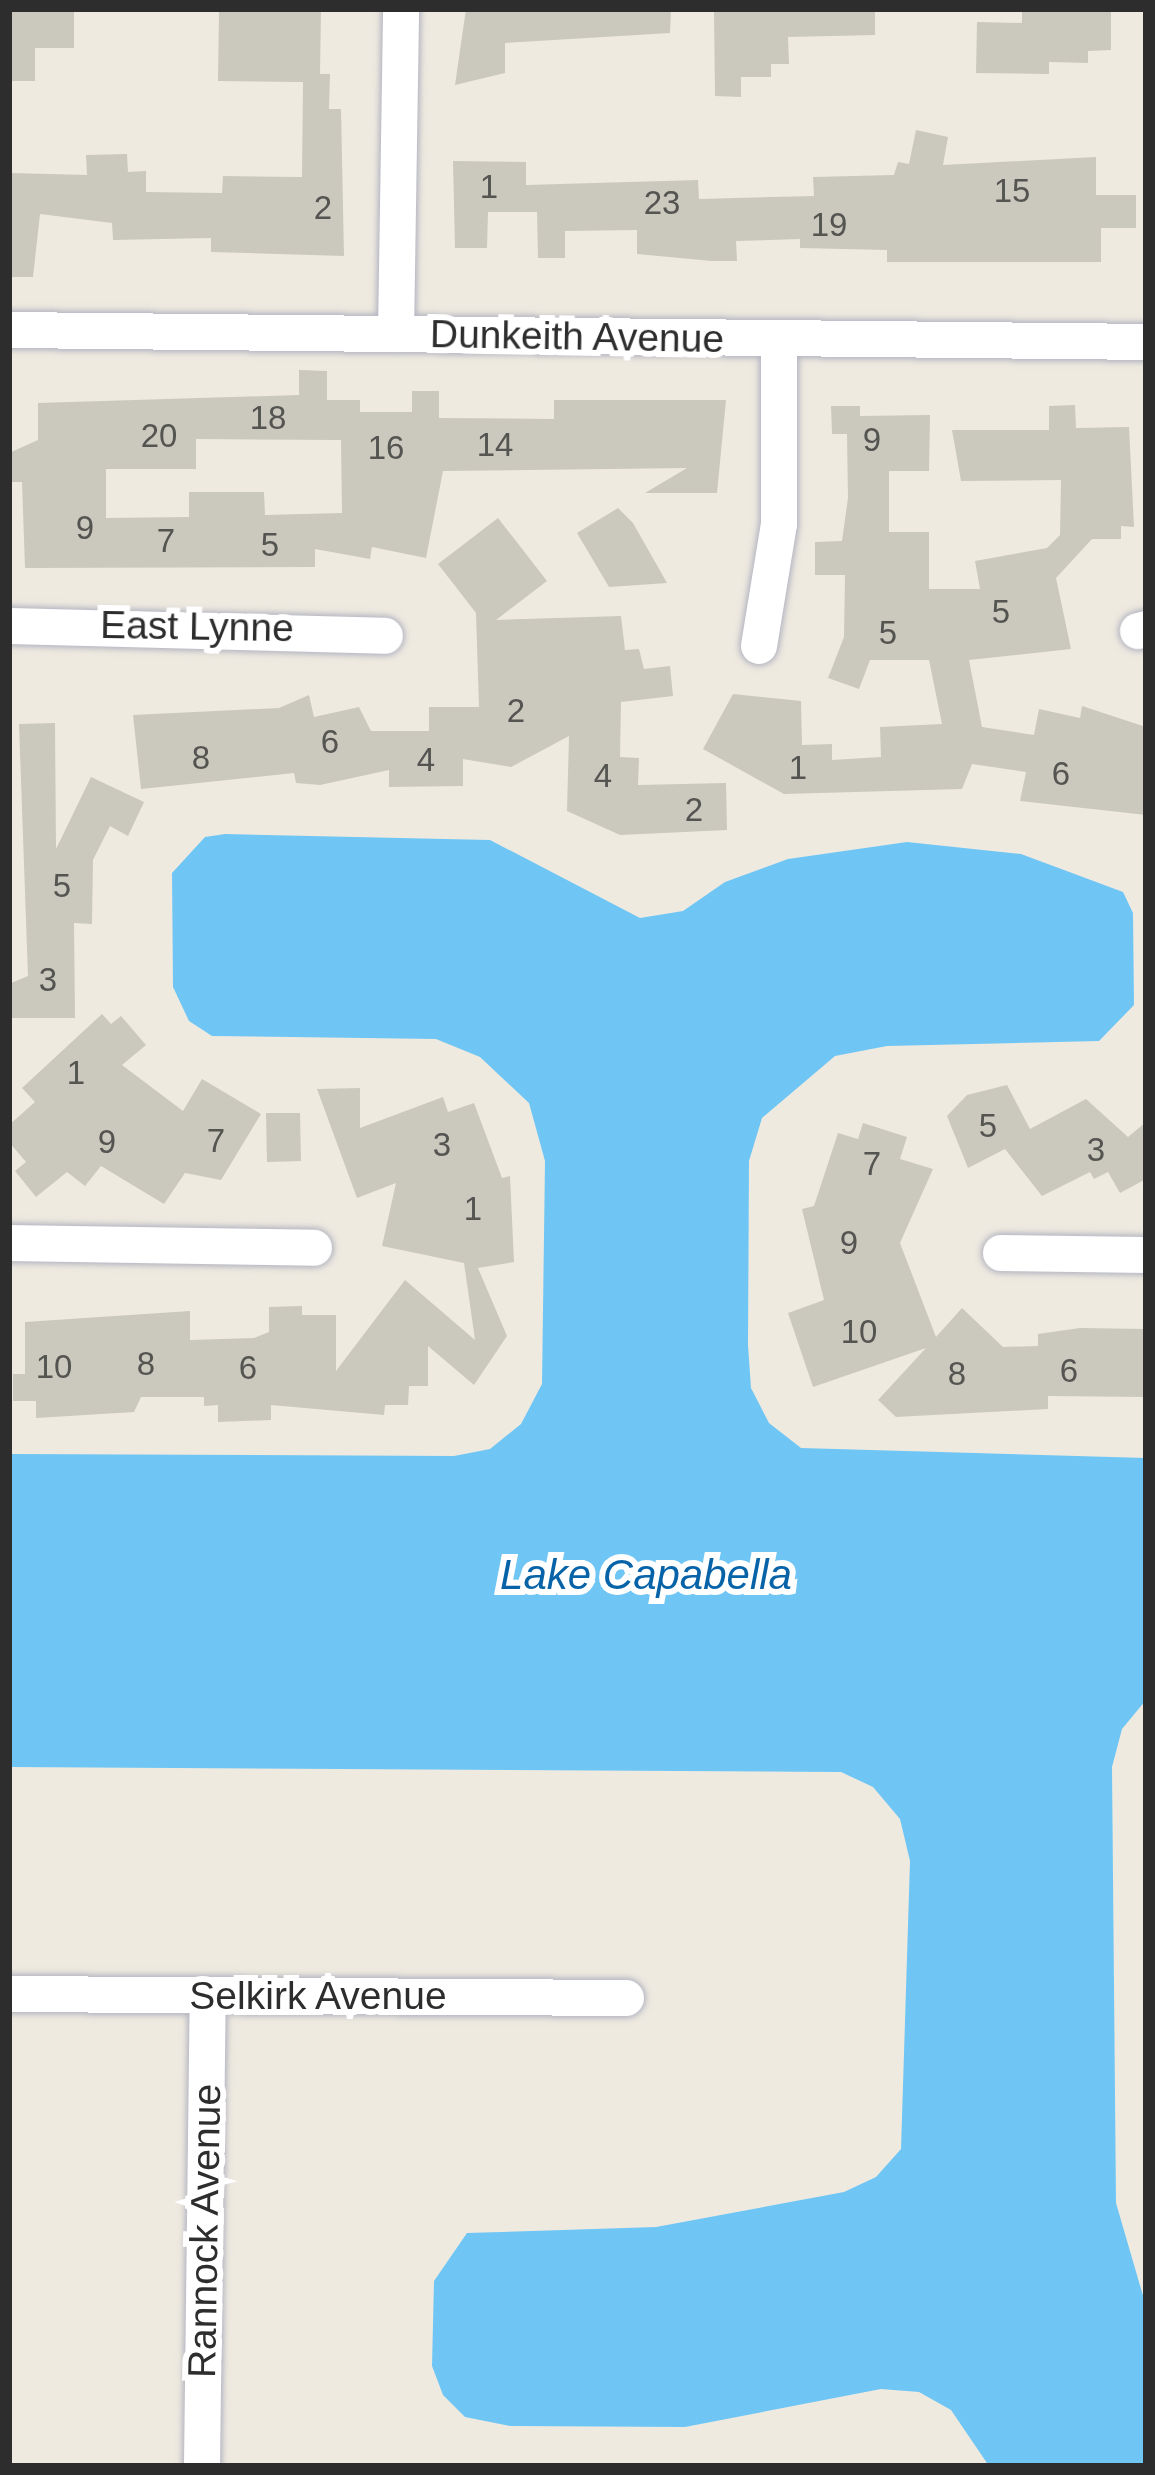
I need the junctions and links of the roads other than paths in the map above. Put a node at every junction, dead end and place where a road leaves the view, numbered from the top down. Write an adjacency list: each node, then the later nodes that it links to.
1 (401, 9): 3 (street)
2 (9, 330): 3 (street, Dunkeith Avenue)
3 (396, 334): 4 (street, Dunkeith Avenue)
4 (779, 341): 5 (street, Dunkeith Avenue); 8 (street)
5 (1146, 343)
6 (9, 626): 7 (street, East Lynne)
7 (385, 636)
8 (759, 646)
9 (9, 1243): 10 (street)
10 (314, 1248)
11 (1001, 1252): 12 (street)
12 (1146, 1255)
13 (9, 1994): 14 (street, Selkirk Avenue)
14 (208, 1995): 15 (street, Selkirk Avenue); 16 (street, Rannock Avenue)
15 (626, 1998)
16 (202, 2466)

